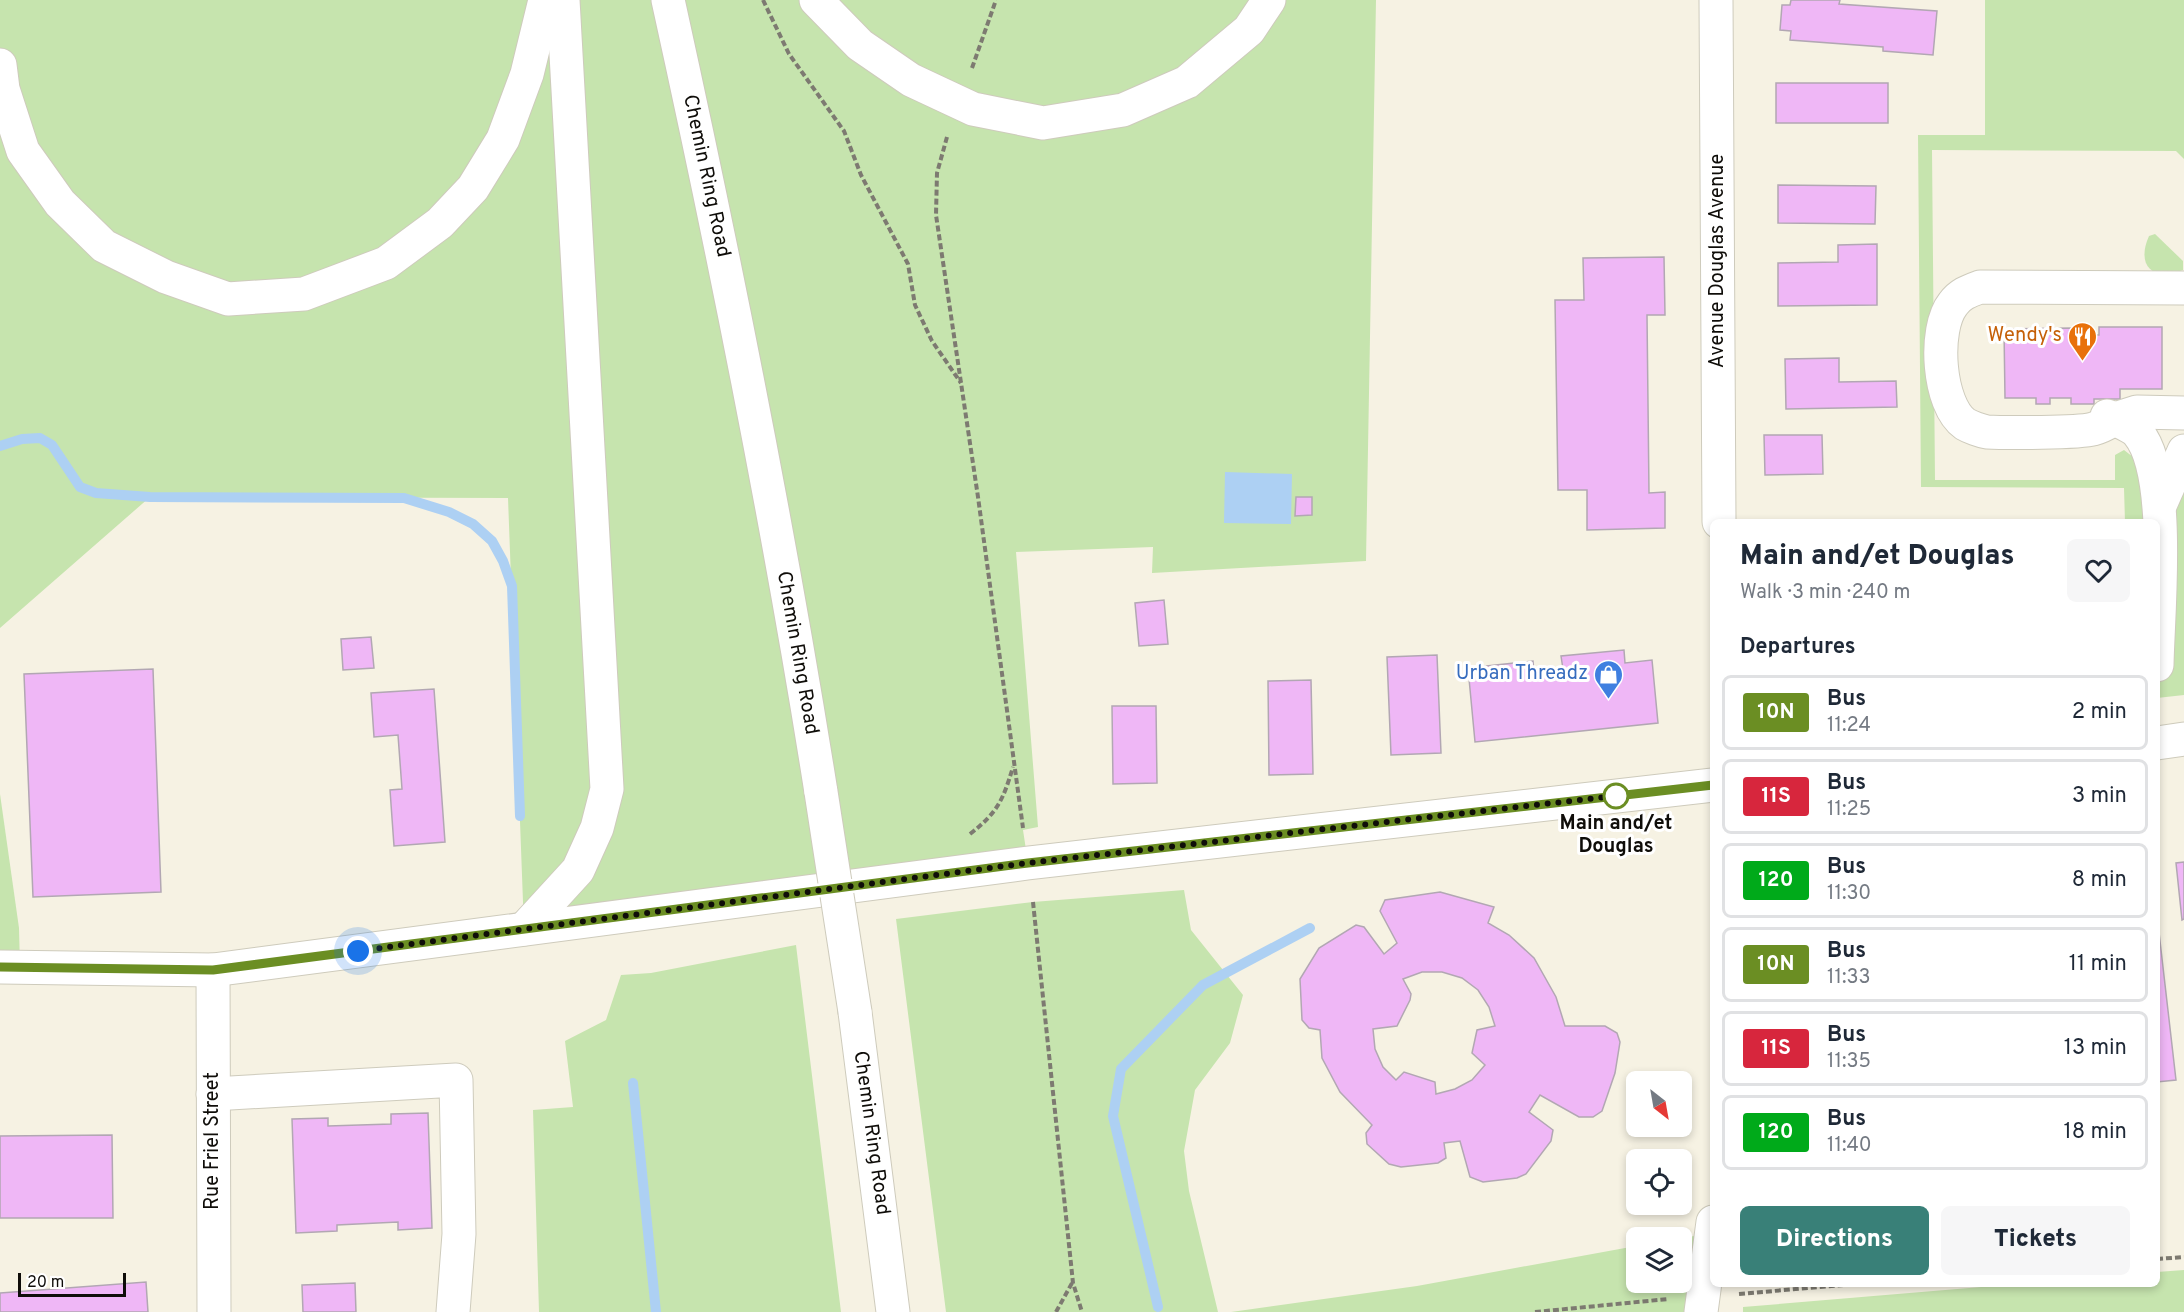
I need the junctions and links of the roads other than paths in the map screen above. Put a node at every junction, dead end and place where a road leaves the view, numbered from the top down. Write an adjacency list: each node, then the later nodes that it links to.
1 (545, 0): 7 (main road)
2 (562, 0): 19 (main road)
3 (668, 0): 25 (main road, Chemin Ring Road, bridge)
4 (816, 0): 5 (main road)
5 (1269, 0)
6 (1716, 0): 14 (main road, Avenue Douglas Avenue)
7 (0, 65)
8 (2184, 288): 11 (main road)
9 (2184, 307): 11 (main road)
10 (2184, 413): 11 (main road)
11 (2115, 419): 13 (main road)
12 (2184, 452): 13 (main road)
13 (2161, 503): 15 (main road)
14 (1719, 519)
15 (2160, 544)
16 (2184, 739): 17 (main road)
17 (2160, 743)
18 (1710, 785): 19 (main road)
19 (524, 930): 21 (main road)
20 (0, 967): 21 (main road)
21 (213, 970): 22 (main road, Rue Friel Street)
22 (213, 1094): 23 (main road, Rue Friel Street); 24 (main road)
23 (214, 1312)
24 (453, 1312)
25 (894, 1312)

